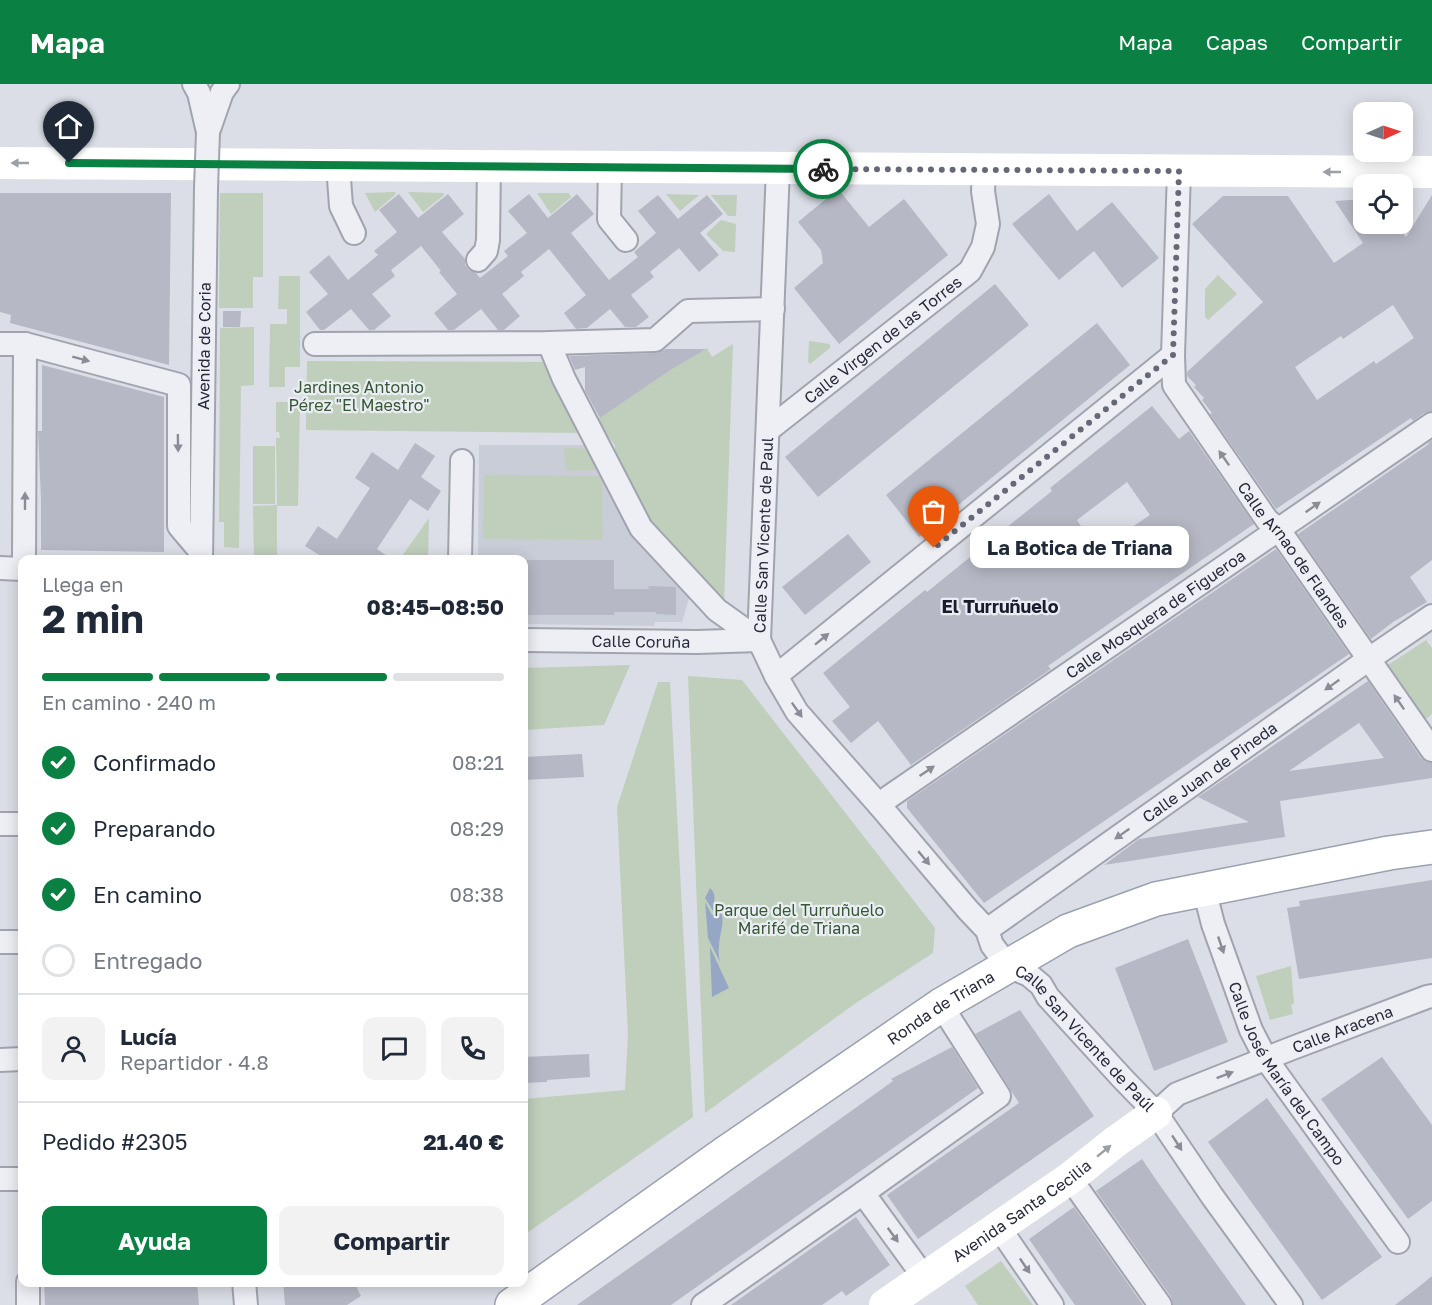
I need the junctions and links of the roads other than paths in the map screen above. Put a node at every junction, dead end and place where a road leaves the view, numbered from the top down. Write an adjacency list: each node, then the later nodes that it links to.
1 (194, 84): 3 (street)
2 (228, 84): 3 (street)
3 (208, 132): 27 (street, Avenida de Coria, bridge)
4 (0, 163): 5 (street, one-way to 4)
5 (338, 165): 6 (street); 12 (street)
6 (489, 166): 7 (street); 14 (street)
7 (610, 167): 8 (street); 13 (street)
8 (778, 168): 9 (street); 15 (street, Calle San Vicente de Paul)
9 (984, 170): 10 (street); 22 (street, Calle Virgen de las Torres)
10 (1179, 171): 11 (street, one-way to 10); 20 (street, Calle Arnao de Flandes)
11 (1432, 172)
12 (354, 233)
13 (626, 240)
14 (478, 260)
15 (773, 309): 16 (street); 22 (street, Calle San Vicente de Paul)
16 (549, 343): 19 (street); 33 (street, Calle San Vicente de Paul)
17 (0, 344): 18 (street)
18 (25, 344): 25 (street, one-way to 18); 26 (street, one-way to 26)
19 (315, 344)
20 (1173, 355): 24 (street, Calle Arnao de Flandes, one-way to 20); 35 (street, one-way to 20)
21 (1432, 424): 24 (street, Calle Mosquera de Figueroa, one-way to 21)
22 (768, 430): 33 (street, Calle San Vicente de Paul)
23 (462, 461): 28 (street)
24 (1278, 530): 34 (street, Calle Arnao de Flandes); 37 (street, Calle Mosquera de Figueroa, one-way to 24)
25 (24, 555)
26 (200, 555)
27 (201, 555)
28 (460, 555)
29 (0, 568): 30 (street)
30 (18, 569)
31 (1432, 616): 34 (street, Calle Juan de Pineda)
32 (528, 640): 33 (street, Calle Coruña)
33 (759, 640): 35 (street, Calle San Vicente de Paúl)
34 (1369, 659): 36 (street, Calle Arnao de Flandes, one-way to 34); 42 (street, Calle Juan de Pineda, one-way to 42)
35 (776, 676): 37 (street, Calle San Vicente de Paúl, one-way to 37)
36 (1432, 750)
37 (880, 806): 42 (street, Calle San Vicente de Paúl, one-way to 42)
38 (0, 824): 39 (street)
39 (18, 824)
40 (1432, 847): 41 (main road, Ronda de Triana)
41 (1204, 889): 45 (main road, Ronda de Triana); 49 (street, Calle José María del Campo, one-way to 49)
42 (987, 930): 45 (street, Calle San Vicente de Paúl)
43 (0, 942): 44 (street)
44 (18, 942)
45 (1008, 966): 47 (main road, Ronda de Triana); 51 (street, Calle San Vicente de Paúl)
46 (1432, 996): 49 (street, Calle Aracena)
47 (941, 1005): 55 (street); 63 (main road, Ronda de Triana)
48 (18, 1059): 50 (street)
49 (1266, 1059): 51 (street, Calle Aracena, one-way to 49); 57 (street, Calle José María del Campo)
50 (0, 1060)
51 (1156, 1113): 52 (street, Avenida Santa Cecilia, one-way to 51); 68 (street, Calle San Vicente de Paúl, one-way to 68)
52 (1070, 1178): 56 (street, Avenida Santa Cecilia); 67 (street)
53 (0, 1179): 54 (street)
54 (18, 1179)
55 (863, 1193): 58 (street, one-way to 58); 64 (street)
56 (998, 1226): 58 (street, Avenida Santa Cecilia); 66 (street, one-way to 66)
57 (1398, 1242)
58 (924, 1277): 65 (street, Avenida Santa Cecilia)
59 (28, 1287): 61 (street)
60 (244, 1287): 62 (street)
61 (28, 1305)
62 (246, 1305)
63 (512, 1305)
64 (703, 1305)
65 (885, 1305)
66 (1052, 1305)
67 (1160, 1305)
68 (1291, 1305)

